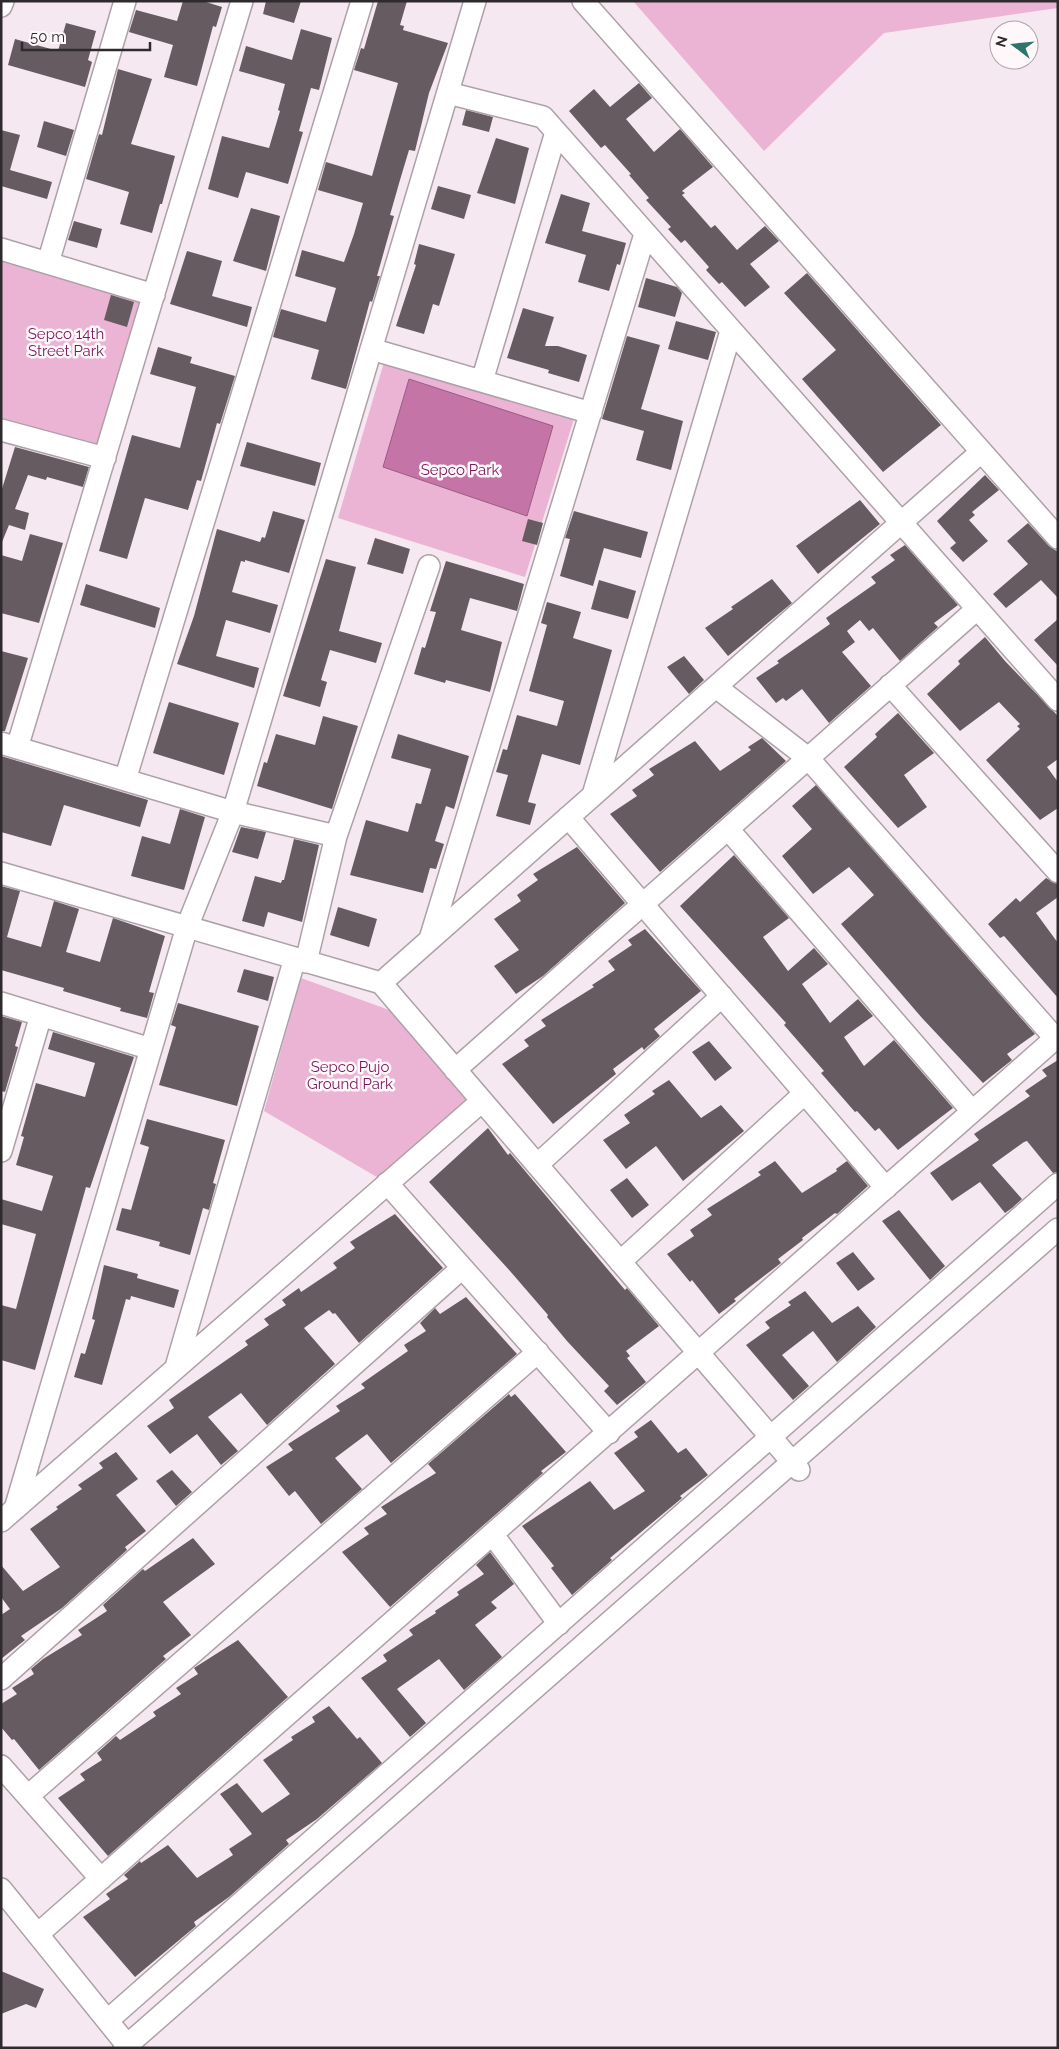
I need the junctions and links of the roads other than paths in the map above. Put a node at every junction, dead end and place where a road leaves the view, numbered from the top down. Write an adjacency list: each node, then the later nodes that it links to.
1 (3, 1): 7 (street)
2 (125, 1): 12 (street)
3 (242, 1): 13 (street)
4 (362, 1): 32 (street)
5 (475, 1): 8 (street)
6 (583, 1): 19 (street)
7 (1, 6)
8 (448, 93): 9 (street); 15 (street)
9 (556, 132): 10 (street); 16 (street)
10 (646, 234): 14 (street); 17 (street)
11 (1, 250): 12 (street)
12 (48, 263): 13 (street)
13 (154, 295): 20 (street)
14 (731, 331): 22 (street); 33 (street)
15 (371, 349): 16 (street); 34 (street)
16 (482, 381): 17 (street)
17 (591, 413): 42 (street)
18 (1, 430): 20 (street)
19 (981, 452): 21 (street); 24 (street)
20 (104, 458): 30 (street)
21 (920, 506): 22 (street); 23 (street)
22 (886, 507): 23 (street)
23 (900, 523): 26 (street); 28 (street)
24 (1058, 538)
25 (429, 566): 37 (street)
26 (977, 609): 27 (street); 29 (street)
27 (890, 685): 31 (street); 38 (street)
28 (716, 686): 31 (street); 33 (street)
29 (1058, 700)
30 (9, 745): 32 (street)
31 (808, 758): 36 (street); 48 (street)
32 (125, 780): 34 (street)
33 (593, 795): 35 (street)
34 (233, 812): 37 (street); 41 (street)
35 (568, 817): 40 (street); 42 (street)
36 (728, 829): 40 (street); 53 (street)
37 (336, 836): 43 (street)
38 (1058, 872)
39 (1, 873): 41 (street)
40 (643, 904): 45 (street); 50 (street)
41 (187, 927): 43 (street); 49 (street)
42 (430, 940): 44 (street)
43 (300, 960): 44 (street); 65 (street)
44 (381, 983): 50 (street)
45 (722, 996): 51 (street); 55 (street)
46 (1, 1003): 47 (street)
47 (41, 1015): 49 (street); 54 (street)
48 (1056, 1037): 53 (street)
49 (151, 1049): 69 (street)
50 (455, 1070): 52 (street)
51 (805, 1092): 58 (street); 61 (street)
52 (482, 1101): 55 (street); 56 (street)
53 (972, 1112): 58 (street)
54 (1, 1151)
55 (537, 1164): 61 (street)
56 (387, 1184): 62 (street); 65 (street)
57 (1058, 1184): 67 (street)
58 (886, 1188): 64 (street)
59 (1058, 1229): 68 (street)
60 (1058, 1245): 68 (street)
61 (620, 1262): 64 (street)
62 (462, 1268): 63 (street); 72 (street)
63 (538, 1352): 66 (street); 74 (street)
64 (699, 1353): 66 (street); 67 (street)
65 (176, 1368): 69 (street)
66 (609, 1433): 70 (street)
67 (771, 1437): 68 (street); 71 (street)
68 (796, 1466): 79 (street)
69 (8, 1515)
70 (493, 1535): 71 (street); 75 (street)
71 (559, 1624): 78 (street)
72 (1, 1679)
73 (1, 1766): 74 (street)
74 (28, 1796): 75 (street)
75 (102, 1879): 77 (street)
76 (1, 1888): 77 (street)
77 (38, 1934): 78 (street)
78 (108, 2020): 79 (street)
79 (130, 2047)

